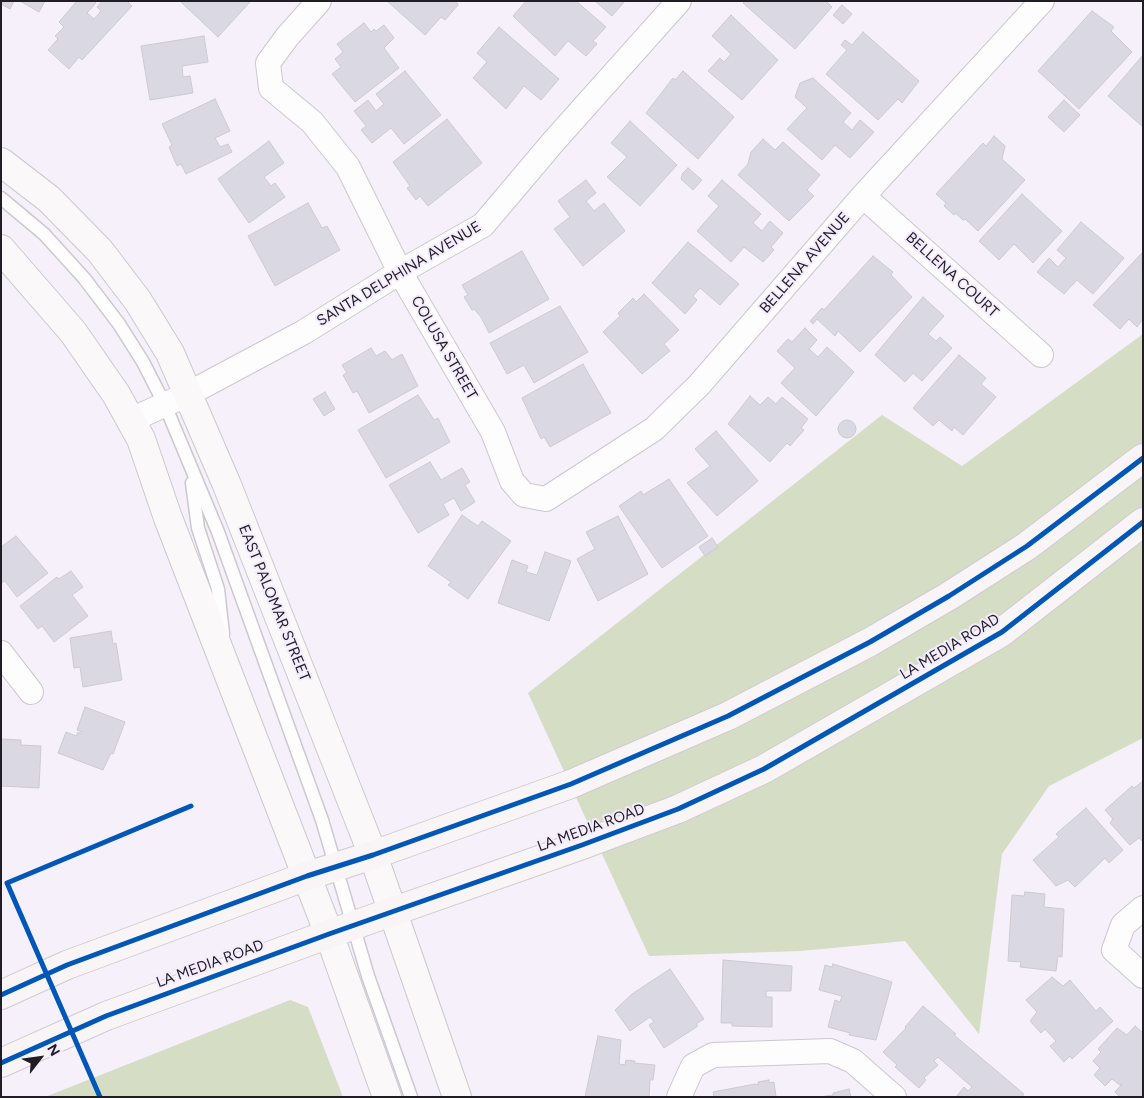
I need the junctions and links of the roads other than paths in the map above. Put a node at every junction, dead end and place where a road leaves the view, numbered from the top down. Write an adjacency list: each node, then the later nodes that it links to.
1 (319, 1): 8 (street, COLUSA STREET)
2 (679, 1): 8 (street, SANTA DELPHINA AVENUE)
3 (1042, 1): 5 (street, BELLENA AVENUE)
4 (1, 162): 10 (main road, EAST PALOMAR STREET)
5 (863, 196): 9 (street, BELLENA COURT); 14 (street, BELLENA AVENUE)
6 (1, 198): 10 (lane)
7 (1, 249): 11 (main road)
8 (400, 272): 10 (street, SANTA DELPHINA AVENUE); 14 (street, COLUSA STREET)
9 (1041, 355)
10 (176, 400): 11 (street, SANTA DELPHINA AVENUE); 13 (lane); 19 (main road, EAST PALOMAR STREET)
11 (131, 420): 17 (main road)
12 (1143, 458): 19 (main road)
13 (190, 463): 17 (lane); 20 (lane)
14 (546, 499)
15 (1143, 522): 23 (main road, LA MEDIA ROAD)
16 (1, 653): 18 (street)
17 (229, 675): 21 (main road)
18 (31, 692)
19 (373, 855): 20 (main road); 23 (main road, EAST PALOMAR STREET)
20 (336, 866): 21 (main road); 24 (lane)
21 (307, 876): 24 (main road); 26 (main road)
22 (1143, 908): 25 (street)
23 (393, 912): 24 (main road, LA MEDIA ROAD); 30 (main road, EAST PALOMAR STREET)
24 (341, 929): 27 (main road, LA MEDIA ROAD); 28 (main road); 29 (lane)
25 (1143, 976)
26 (1, 995)
27 (1, 1063)
28 (387, 1097)
29 (411, 1097)
30 (457, 1097)
31 (679, 1097): 32 (street)
32 (894, 1097)

